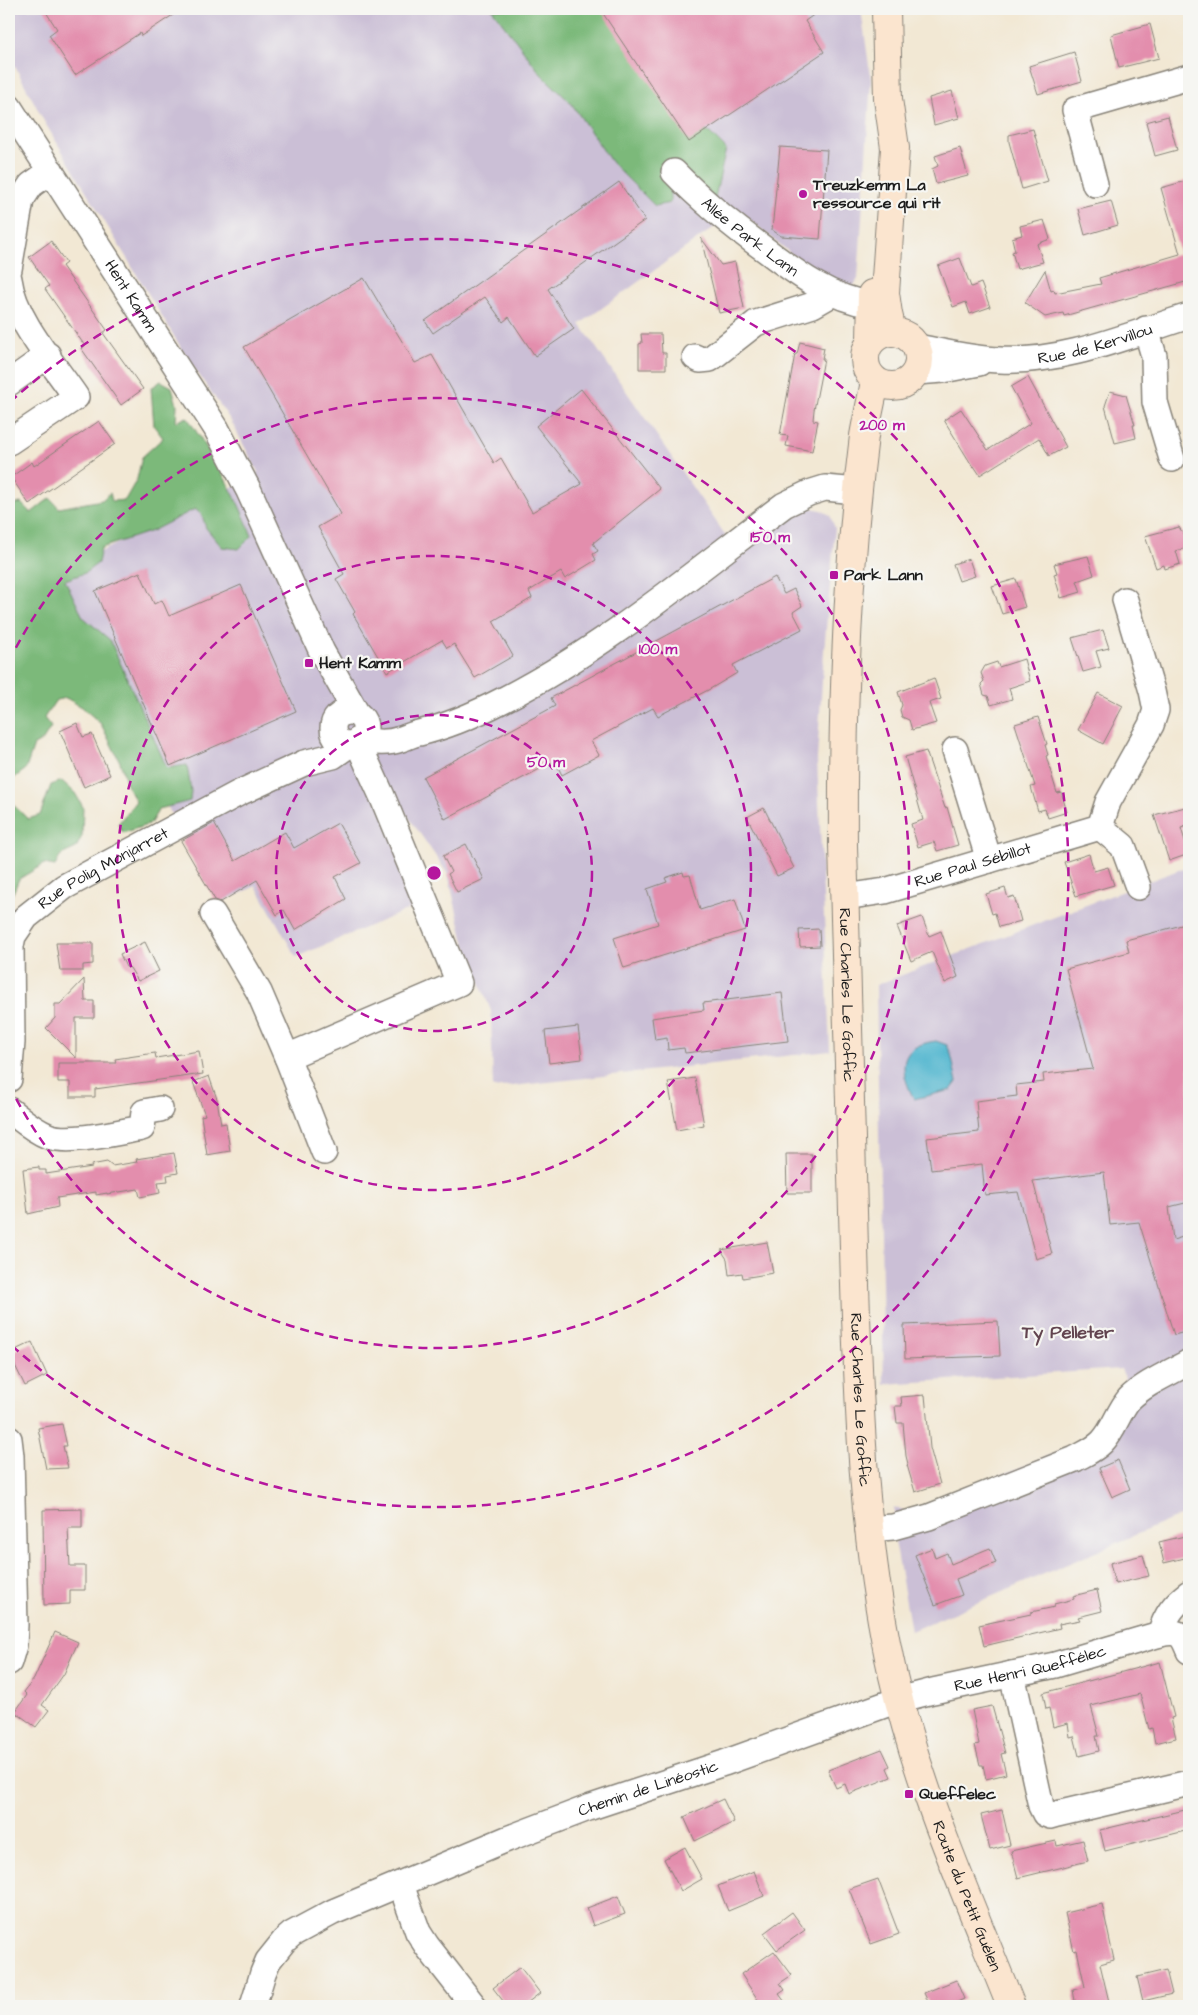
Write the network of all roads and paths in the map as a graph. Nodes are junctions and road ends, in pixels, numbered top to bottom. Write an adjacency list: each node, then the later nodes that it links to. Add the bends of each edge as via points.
1 (886, 9): 3 (street)
2 (1189, 77): 7 (street, via 1075,110)
3 (888, 99): 11 (street, via 881,134); 14 (street, via 895,148 885,294 888,314)
4 (9, 107): 5 (street, Hent Kamm)
5 (51, 171): 8 (street, via 32,185 21,200); 23 (street, Hent Kamm, via 216,428 249,491 322,652)
6 (674, 172): 10 (street, Allée Park Lann, via 732,226 812,284)
7 (1095, 184)
8 (9, 269)
9 (9, 279): 15 (street, via 14,302)
10 (832, 294): 11 (street, Allée Park Lann); 16 (street, via 813,305 756,323 710,359)
11 (872, 305): 14 (street)
12 (1189, 316): 13 (street, Rue de Kervillou)
13 (1146, 329): 17 (street, Rue de Kervillou, via 1045,358 999,360 943,370); 20 (street, via 1154,356 1155,402)
14 (882, 336): 17 (street, via 906,335); 17 (street, via 866,350 867,370)
15 (48, 355): 18 (street); 19 (street, via 76,397)
16 (695, 357)
17 (902, 371): 21 (street, Rue Charles Le Goffic, via 890,409 862,462)
18 (9, 382)
19 (9, 442)
20 (1172, 459)
21 (858, 490): 23 (street, via 825,488 784,505 563,667 478,712 435,729 383,743); 28 (street, Rue Charles Le Goffic, via 850,563 843,724)
22 (1125, 600): 25 (street, via 1156,710 1108,802)
23 (351, 729): 30 (street, Hent Kamm, via 459,983); 31 (street, Rue Polig Monjarret, via 333,756 304,763 194,815 79,878 26,917 10,946 12,1042)
24 (955, 750): 26 (street)
25 (1100, 827): 26 (street, Rue Paul Sébillot); 27 (street, via 1122,846)
26 (989, 860): 28 (street, Rue Paul Sébillot, via 885,892)
27 (1138, 887)
28 (844, 897): 37 (street, Rue Charles Le Goffic, via 858,1378)
29 (213, 914): 30 (street, via 258,992)
30 (286, 1057): 34 (street)
31 (9, 1079)
32 (160, 1109): 33 (street, via 144,1112 142,1128 66,1138 50,1137)
33 (9, 1110)
34 (324, 1152)
35 (1189, 1362): 37 (street, via 1138,1392 1129,1400 1102,1442 1075,1459 929,1517)
36 (9, 1440): 41 (street, via 15,1625)
37 (868, 1530): 43 (street, Rue Charles Le Goffic)
38 (1189, 1594): 39 (street, via 1170,1609)
39 (1160, 1634): 40 (street, Rue Henri Queffélec, via 1177,1633); 42 (street, Rue Henri Queffélec)
40 (1189, 1651)
41 (9, 1662)
42 (1012, 1674): 43 (street, Rue Henri Queffélec); 44 (street, via 1045,1814 1057,1814)
43 (898, 1700): 45 (street, Chemin de Linéostic, via 591,1807); 48 (street, Route du Petit Guélen, via 929,1796)
44 (1189, 1783)
45 (401, 1885): 46 (street, Chemin de Linéostic, via 333,1912 292,1934 268,1961); 47 (street, via 418,1932)
46 (253, 2006)
47 (474, 2006)
48 (1011, 2006)

